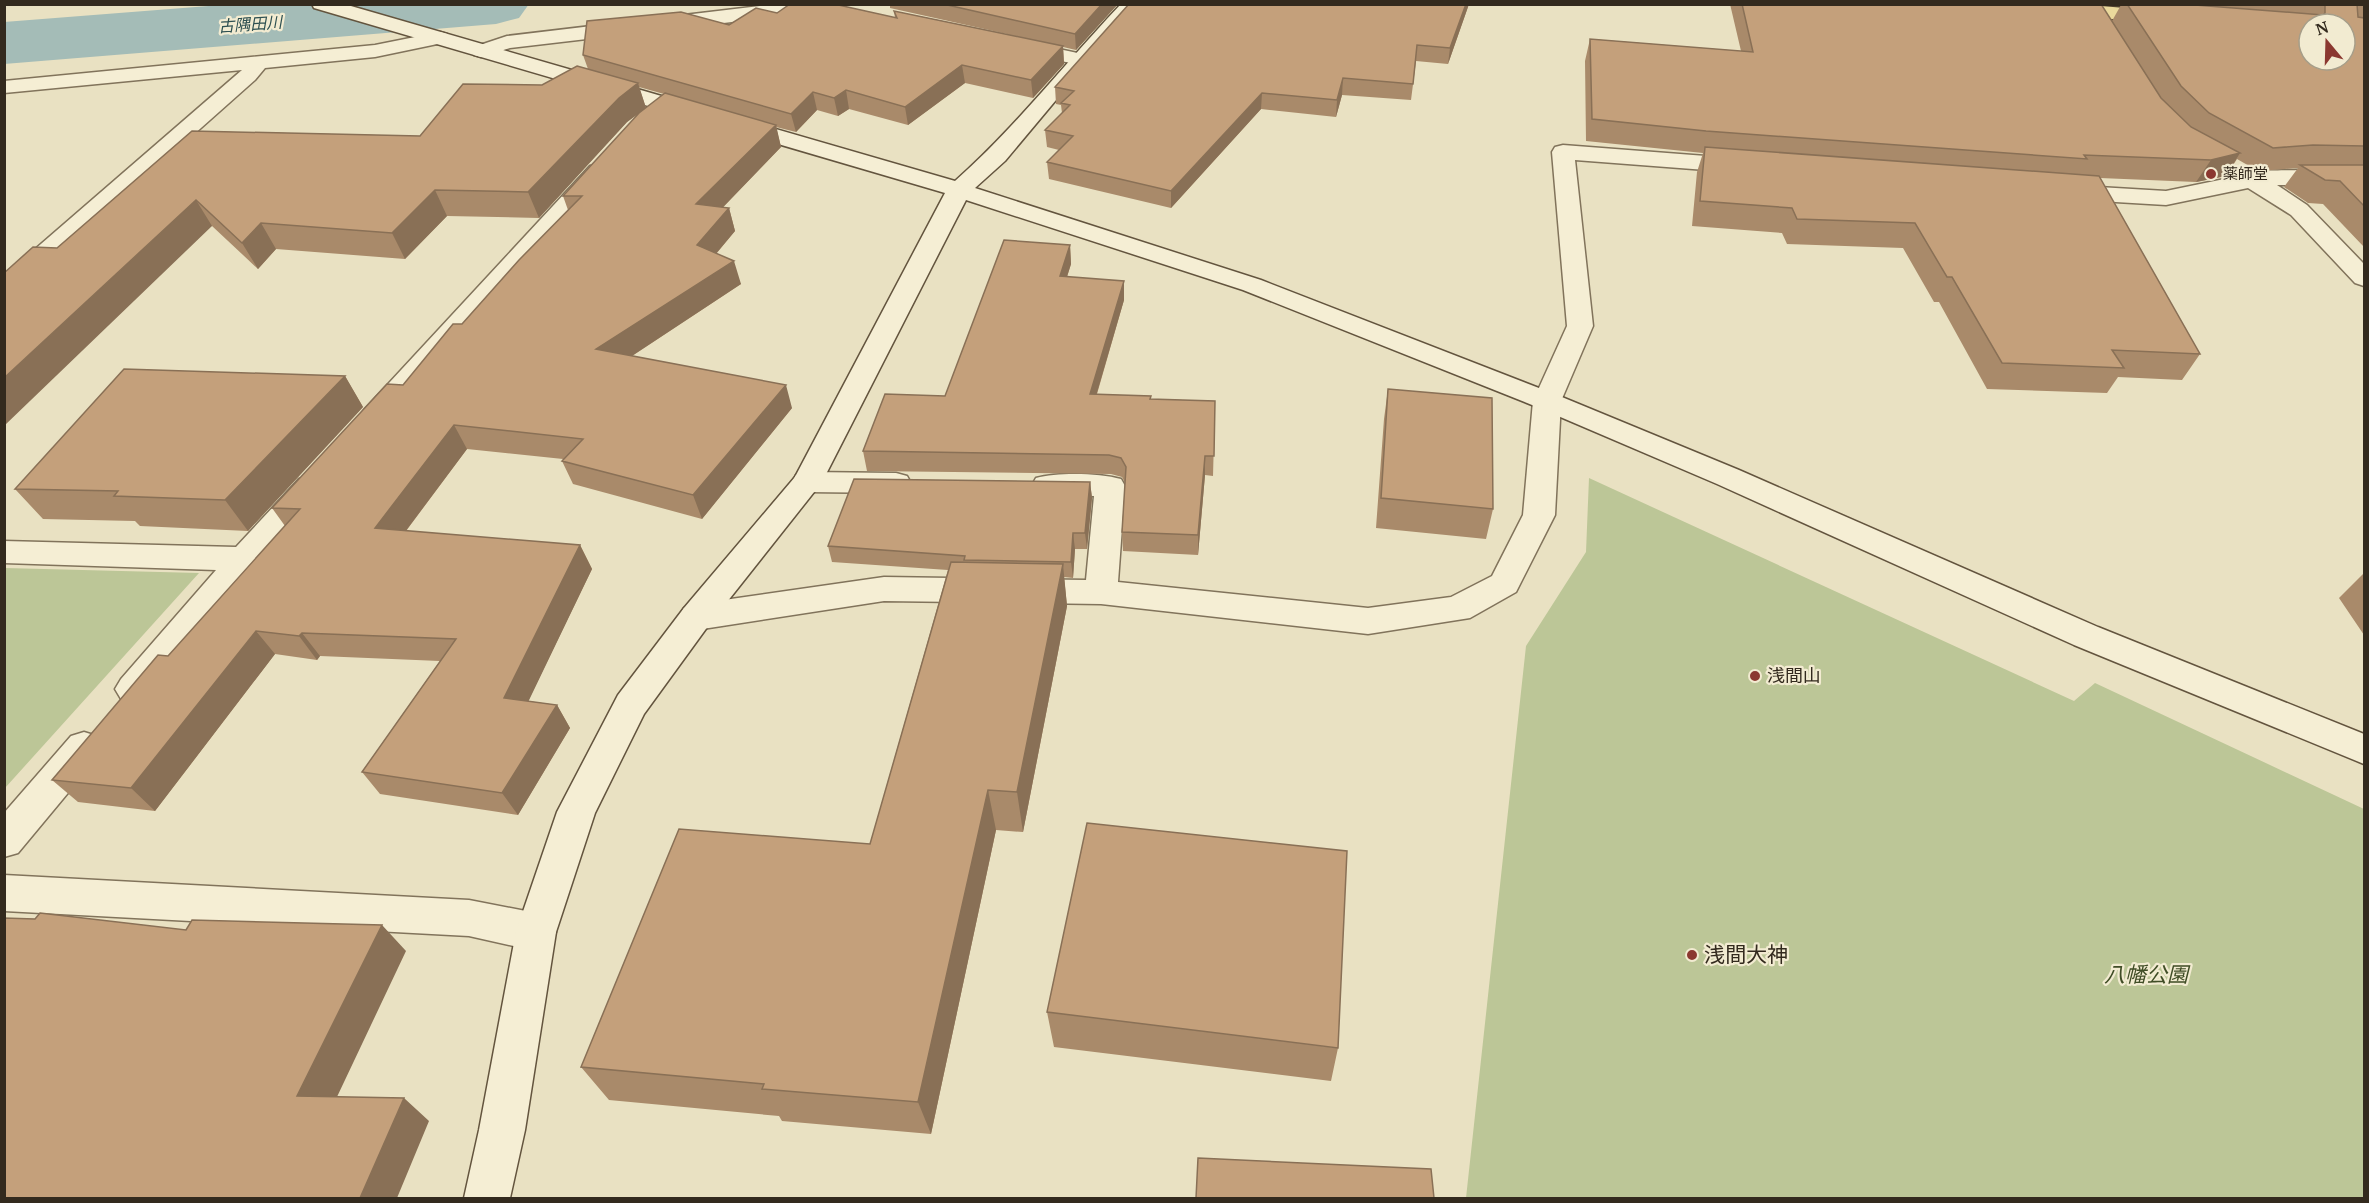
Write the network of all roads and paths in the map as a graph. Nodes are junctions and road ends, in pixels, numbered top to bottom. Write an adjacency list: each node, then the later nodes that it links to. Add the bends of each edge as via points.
1 (321, 4): 8 (street)
2 (1132, 4): 11 (street)
3 (1998, 4): 5 (main road)
4 (838, 7): 10 (street, via 578,32 507,42)
5 (2093, 8): 6 (main road); 7 (street)
6 (2178, 18)
7 (2107, 32)
8 (431, 36): 10 (street); 12 (street, via 375,51)
9 (1000, 42): 11 (street)
10 (482, 51): 14 (street)
11 (1080, 59): 21 (street, via 996,156)
12 (258, 63): 13 (street); 24 (street, via 248,76)
13 (4, 87)
14 (668, 104): 15 (street); 21 (street)
15 (637, 129)
16 (613, 155): 26 (street)
17 (2224, 164): 20 (street)
18 (1765, 168): 25 (street, via 1563,152 1580,326)
19 (2364, 178): 20 (street)
20 (2253, 180): 22 (street, via 2166,198); 23 (street, via 2299,210)
21 (959, 190): 25 (street, via 1252,285); 28 (street)
22 (2038, 190)
23 (2364, 278)
24 (4, 290)
25 (1547, 401): 33 (street, via 1539,515 1504,584 1458,609 1368,621); 35 (street, via 2086,636)
26 (356, 436)
27 (332, 462): 32 (street)
28 (807, 482): 29 (street); 34 (street)
29 (924, 484)
30 (1017, 485): 33 (street, via 1110,486)
31 (4, 552): 32 (street)
32 (244, 559): 36 (street)
33 (1101, 592): 34 (street, via 884,589)
34 (696, 617): 38 (street, via 632,705 576,812)
35 (2364, 749)
36 (4, 841)
37 (4, 893): 38 (street, via 469,918)
38 (537, 932): 39 (street)
39 (487, 1198)

